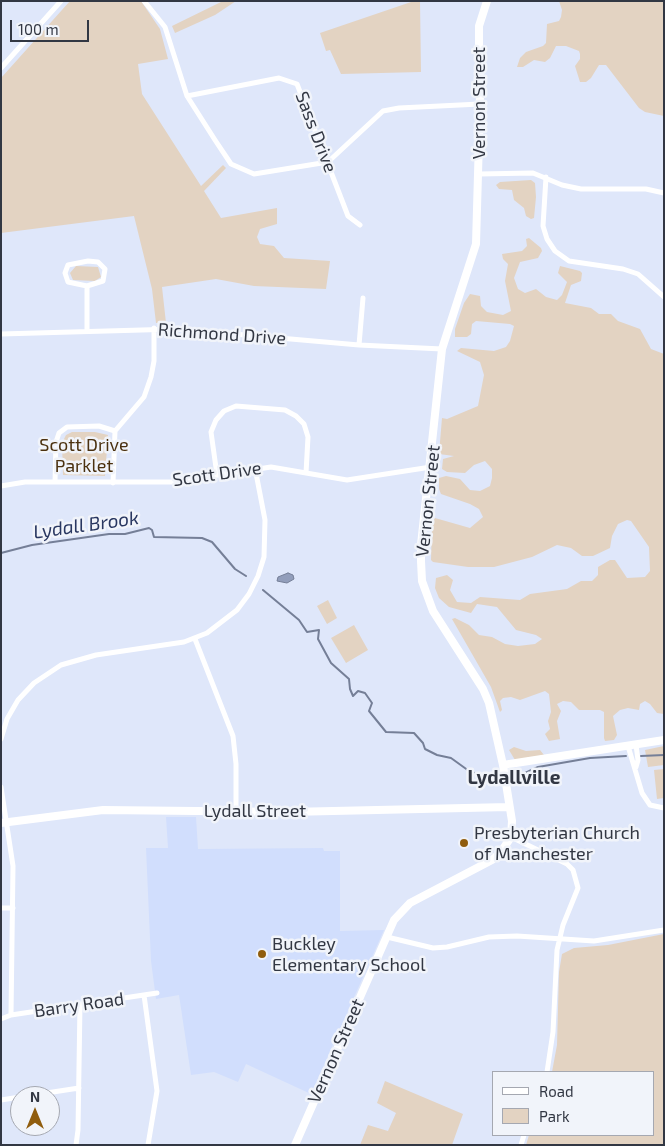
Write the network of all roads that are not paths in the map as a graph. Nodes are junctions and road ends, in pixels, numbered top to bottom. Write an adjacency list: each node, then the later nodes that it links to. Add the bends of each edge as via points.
1 (61, 1): 4 (street)
2 (144, 1): 5 (street, via 165,27)
3 (487, 1): 6 (street, Vernon Street, via 480,26)
4 (1, 68)
5 (187, 96): 7 (street, via 231,164 254,174); 7 (street, Sass Drive, via 279,78 297,84)
6 (480, 104): 7 (street, via 383,111); 8 (street, Vernon Street)
7 (328, 162): 11 (street, Sass Drive, via 348,216)
8 (479, 174): 9 (street, via 533,173); 19 (street, Vernon Street, via 476,244)
9 (546, 177): 10 (street, via 581,189 646,189); 13 (street, via 543,226 554,251 569,260 623,268 638,274)
10 (664, 193)
11 (360, 225)
12 (87, 286): 12 (street, via 103,281 103,265 88,261 68,265 65,273 68,282); 16 (street)
13 (664, 297)
14 (363, 298): 18 (street)
15 (154, 328): 16 (street, Richmond Drive); 18 (street, Richmond Drive); 20 (street, via 152,377 144,397)
16 (87, 331): 17 (street, Richmond Drive)
17 (1, 334)
18 (359, 345): 19 (street, Richmond Drive)
19 (442, 350): 22 (street, Vernon Street)
20 (115, 431): 25 (street, via 99,426 67,427 59,432); 26 (street)
21 (256, 468): 23 (street, Scott Drive); 24 (street, Scott Drive); 28 (street, via 266,541 258,576 237,610)
22 (431, 468): 23 (street, Scott Drive, via 347,480); 33 (street, Vernon Street, via 421,546 422,581 433,611 489,703)
23 (306, 473): 24 (street, via 308,437 304,424 296,416 285,410 236,406 224,411 211,432)
24 (217, 474): 26 (street, Scott Drive, via 172,482)
25 (55, 482): 26 (street, Scott Drive); 27 (street, Scott Drive)
26 (113, 483)
27 (1, 486)
28 (195, 639): 29 (street, via 96,655 61,665 34,682 18,700); 37 (street, via 233,736)
29 (1, 739)
30 (664, 740): 31 (street)
31 (632, 746): 32 (street, via 637,754); 32 (street, via 630,757); 33 (street)
32 (636, 767): 36 (street, via 642,793 650,805)
33 (504, 773): 35 (street, Vernon Street)
34 (1, 787): 38 (street)
35 (509, 807): 37 (street, Lydall Street); 39 (street, Vernon Street, via 512,821)
36 (664, 808)
37 (236, 812): 38 (street, Lydall Street, via 103,810)
38 (4, 822): 41 (street, via 13,866)
39 (510, 837): 43 (street, Vernon Street, via 492,860 410,903 394,920); 44 (street, via 560,859 573,870 578,888)
40 (1, 908): 41 (street)
41 (13, 908): 48 (street)
42 (664, 930): 44 (street, via 594,941)
43 (387, 937): 44 (street, via 433,948 489,937); 55 (street, Vernon Street)
44 (559, 938): 50 (street, via 555,964 554,1032)
45 (156, 993): 46 (street, Barry Road)
46 (144, 995): 47 (street, Barry Road); 54 (street, via 157,1091)
47 (80, 1004): 48 (street, Barry Road); 51 (street)
48 (11, 1015): 49 (street, Barry Road)
49 (1, 1019)
50 (547, 1071)
51 (79, 1088): 52 (street); 53 (street)
52 (60, 1091)
53 (76, 1145)
54 (148, 1145)
55 (294, 1145)

